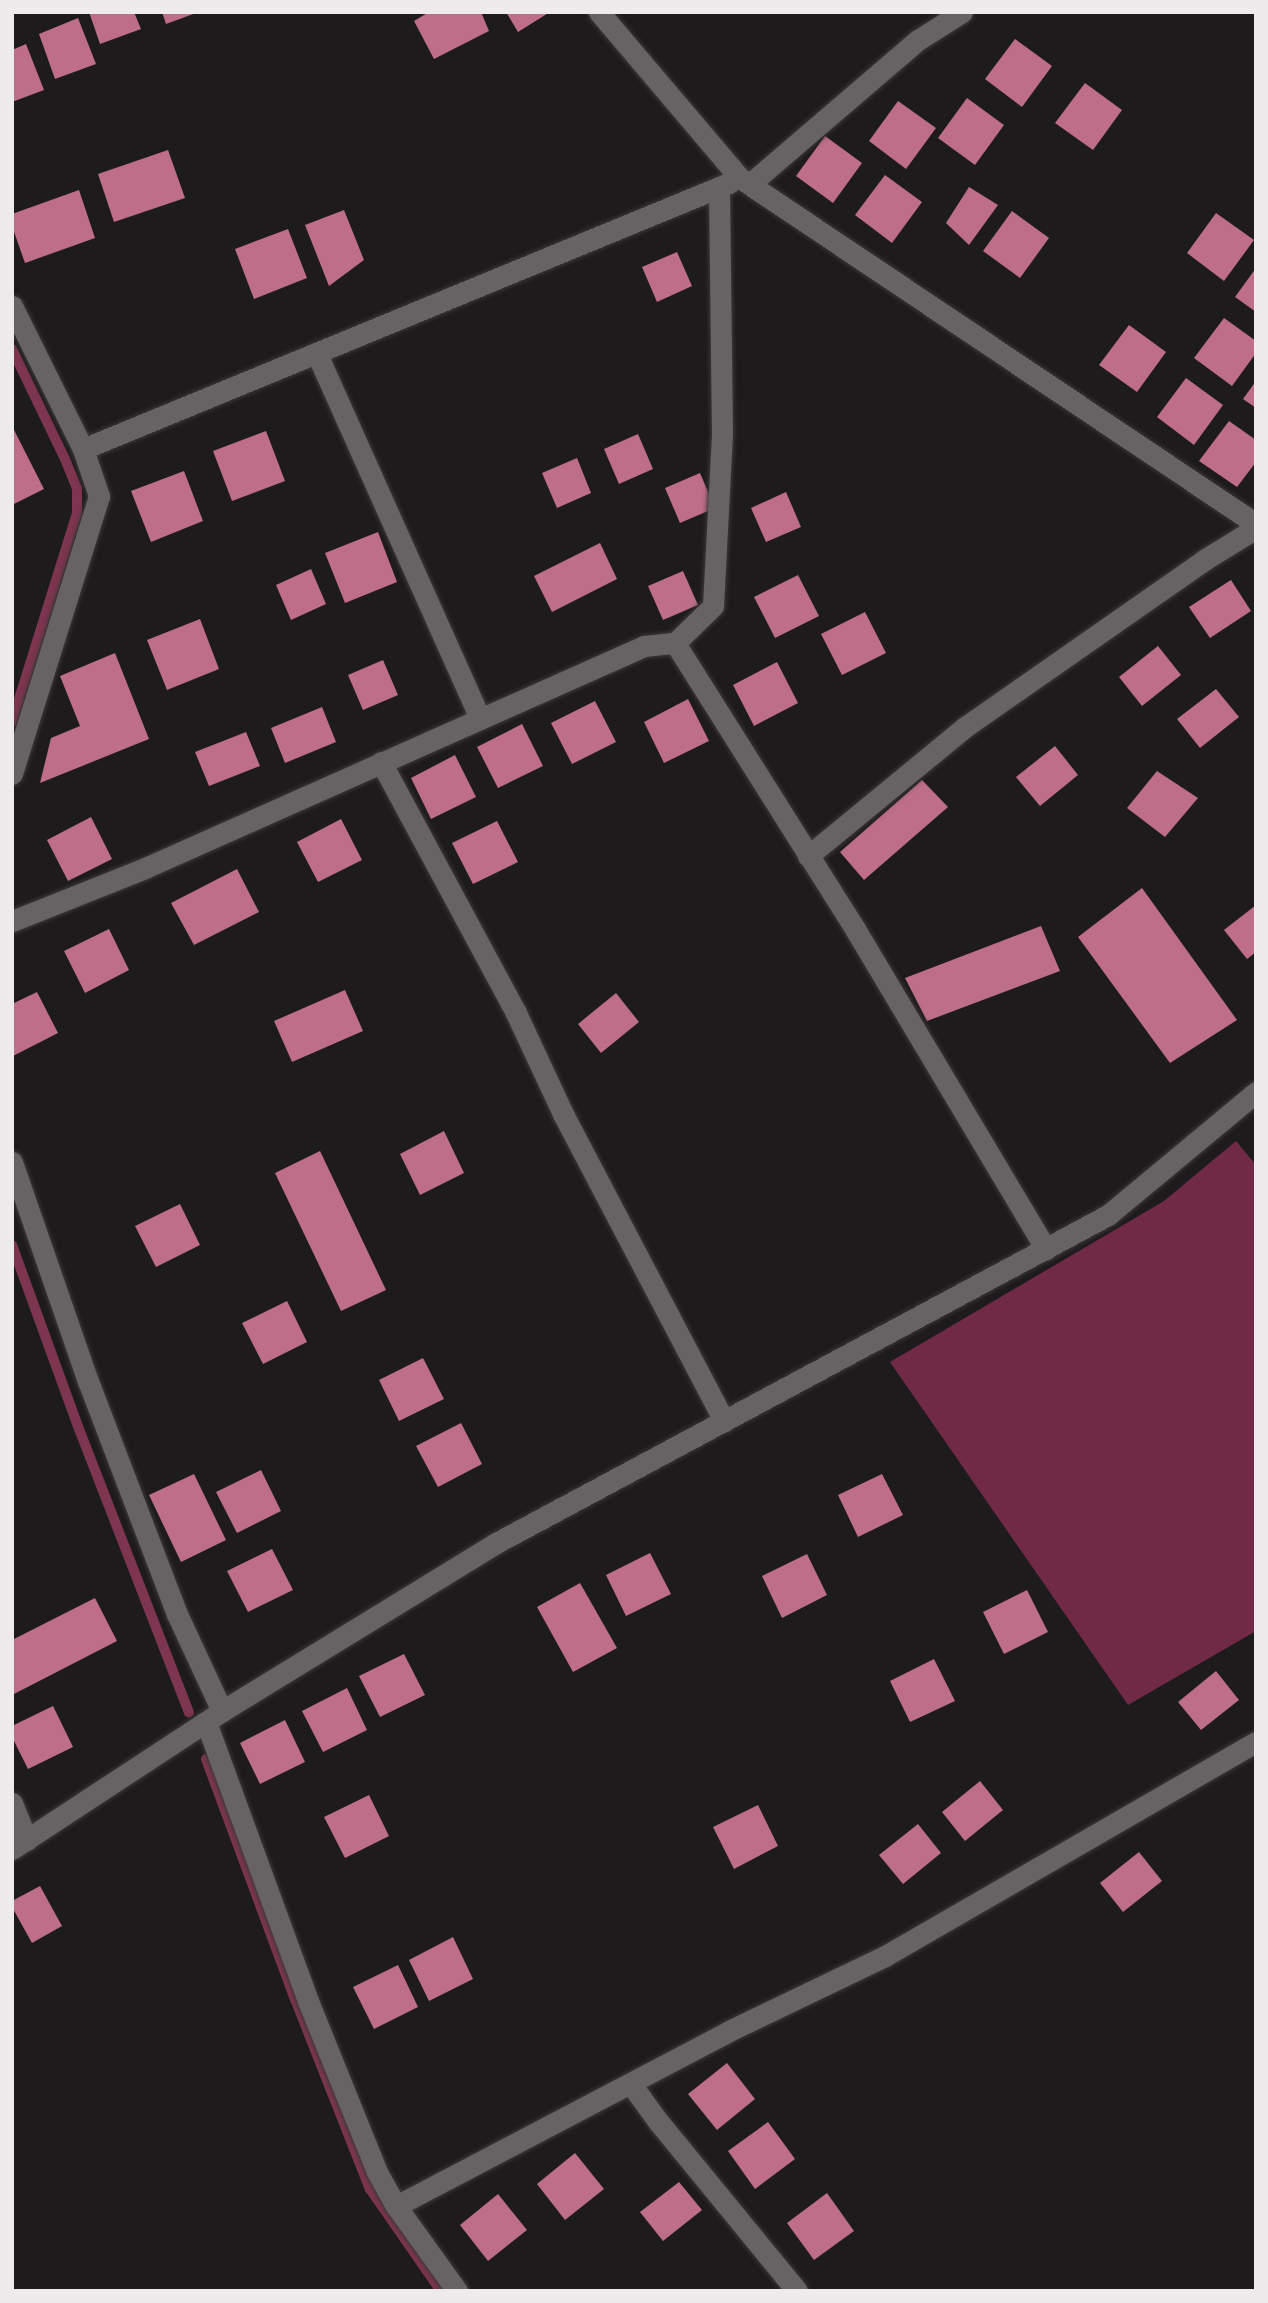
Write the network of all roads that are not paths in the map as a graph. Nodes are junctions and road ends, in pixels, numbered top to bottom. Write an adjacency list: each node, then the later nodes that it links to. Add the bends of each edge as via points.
1 (599, 12): 3 (street)
2 (962, 12): 3 (street, via 918,40)
3 (746, 181): 4 (street); 8 (street)
4 (719, 187): 6 (street); 9 (street, via 722,434 713,607)
5 (12, 306): 7 (street)
6 (317, 354): 7 (street); 10 (street)
7 (83, 449): 12 (street, via 99,496)
8 (1256, 526): 13 (street, via 965,727)
9 (675, 643): 10 (street, via 644,646); 13 (street)
10 (480, 718): 11 (street)
11 (381, 762): 14 (street, via 145,869); 18 (street, via 516,1013 563,1114)
12 (12, 774)
13 (808, 856): 17 (street)
14 (12, 921)
15 (1256, 1092): 17 (street, via 1108,1215)
16 (12, 1161): 19 (street)
17 (1046, 1249): 18 (street)
18 (724, 1421): 19 (street, via 496,1543)
19 (214, 1717): 22 (street); 24 (street, via 309,2001 377,2172)
20 (1256, 1742): 23 (street, via 885,1956)
21 (12, 1803): 22 (street)
22 (19, 1844)
23 (631, 2084): 24 (street); 26 (street)
24 (396, 2206): 25 (street)
25 (457, 2291)
26 (797, 2291)

